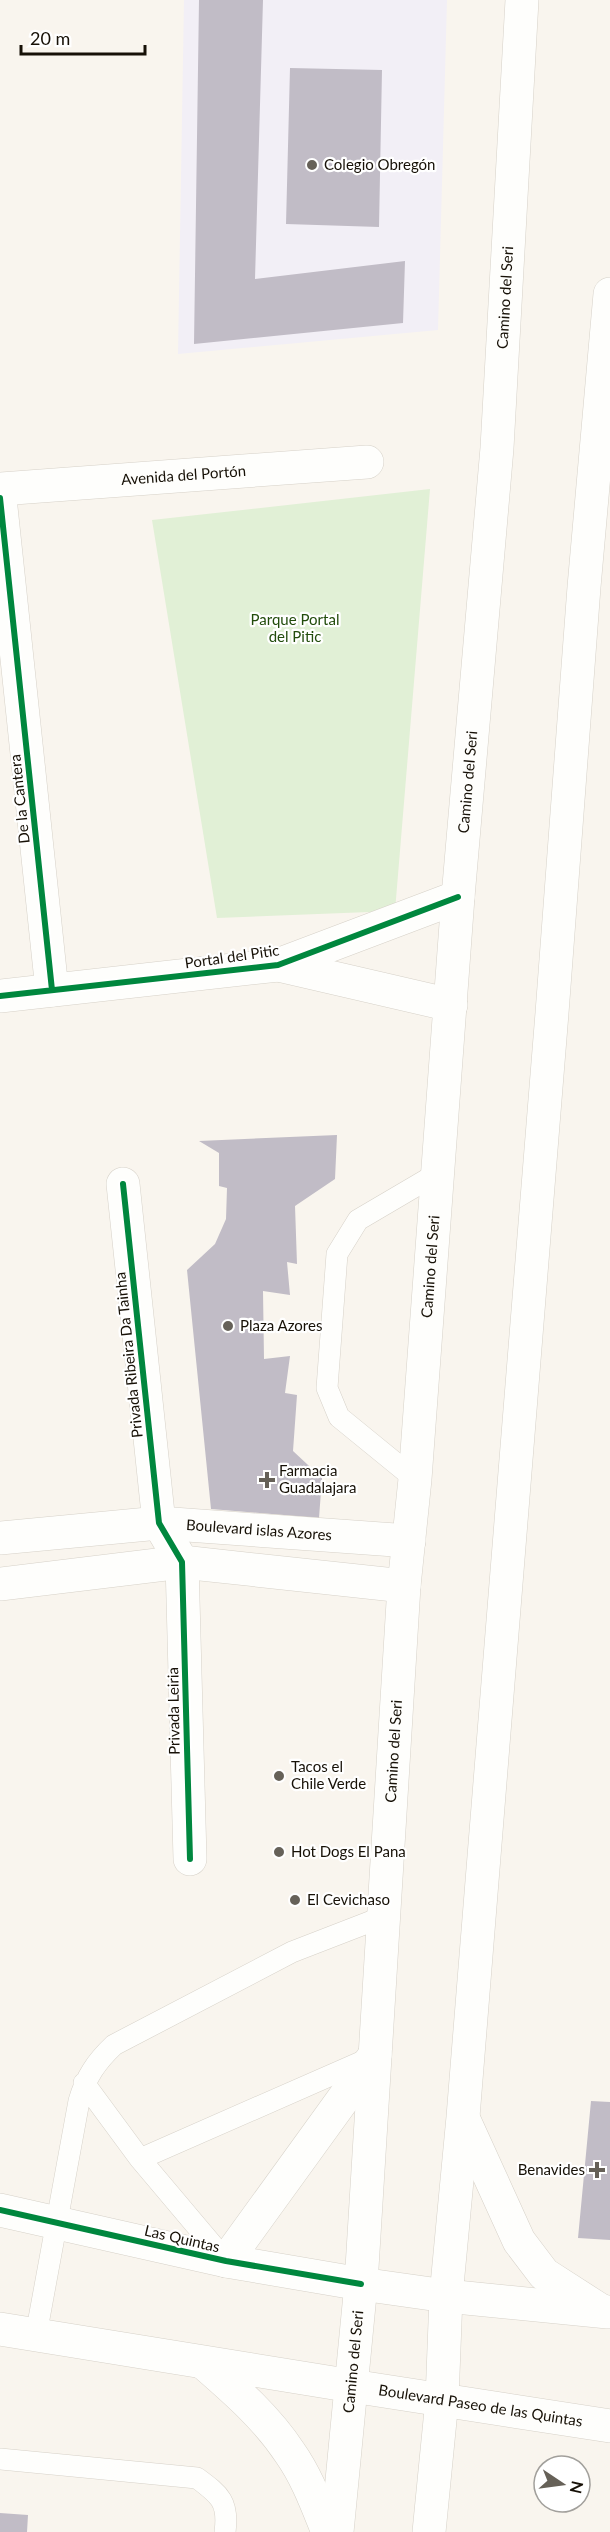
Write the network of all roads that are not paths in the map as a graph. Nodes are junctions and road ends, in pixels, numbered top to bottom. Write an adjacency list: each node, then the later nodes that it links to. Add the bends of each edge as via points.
1 (522, 0): 6 (main road, Camino del Seri, via 497,448)
2 (610, 294): 24 (main road)
3 (367, 462): 4 (main road, Avenida del Portón)
4 (0, 489)
5 (0, 498): 8 (main road, De la Cantera)
6 (458, 897): 7 (main road, Portal del Pitic); 10 (main road, Camino del Seri)
7 (278, 965): 8 (main road, Portal del Pitic); 10 (main road, Portal del Pitic)
8 (52, 990): 9 (main road, Portal del Pitic)
9 (0, 996)
10 (450, 1005): 11 (main road, Camino del Seri)
11 (438, 1173): 13 (main road, Camino del Seri); 13 (lane, via 358,1220 337,1254 327,1388 339,1417)
12 (123, 1184): 14 (main road, Privada Ribeira Da Tainha)
13 (415, 1479): 16 (main road, Camino del Seri)
14 (159, 1523): 15 (main road, Boulevard islas Azores); 16 (main road, Boulevard islas Azores); 17 (main road)
15 (0, 1538)
16 (409, 1541): 19 (main road, Camino del Seri)
17 (182, 1562): 18 (main road); 19 (main road); 20 (main road, Privada Leiria)
18 (0, 1584)
19 (404, 1586): 21 (main road, Camino del Seri)
20 (190, 1859)
21 (385, 1916): 22 (main road, Camino del Seri); 23 (lane, via 292,1952 114,2045 99,2058)
22 (375, 2055): 25 (lane); 28 (main road); 29 (main road, Camino del Seri)
23 (84, 2083): 25 (lane); 27 (lane)
24 (463, 2117): 30 (main road); 31 (main road, via 519,2241 544,2274)
25 (140, 2159): 28 (lane)
26 (0, 2210): 27 (main road, Las Quintas)
27 (57, 2221): 28 (main road, Las Quintas); 33 (lane)
28 (226, 2261): 29 (main road, Las Quintas)
29 (361, 2284): 30 (main road); 35 (main road, Camino del Seri)
30 (446, 2296): 31 (main road); 36 (main road)
31 (605, 2311)
32 (0, 2329): 33 (main road)
33 (36, 2335): 34 (main road)
34 (205, 2364): 35 (main road); 40 (main road, via 250,2403 291,2453)
35 (352, 2386): 36 (main road, Boulevard Paseo de las Quintas); 41 (main road, Camino del Seri)
36 (442, 2400): 37 (main road, Boulevard Paseo de las Quintas); 42 (main road)
37 (610, 2426)
38 (0, 2459): 39 (lane, via 197,2478 216,2492 227,2513)
39 (225, 2532)
40 (328, 2532)
41 (337, 2532)
42 (429, 2532)

